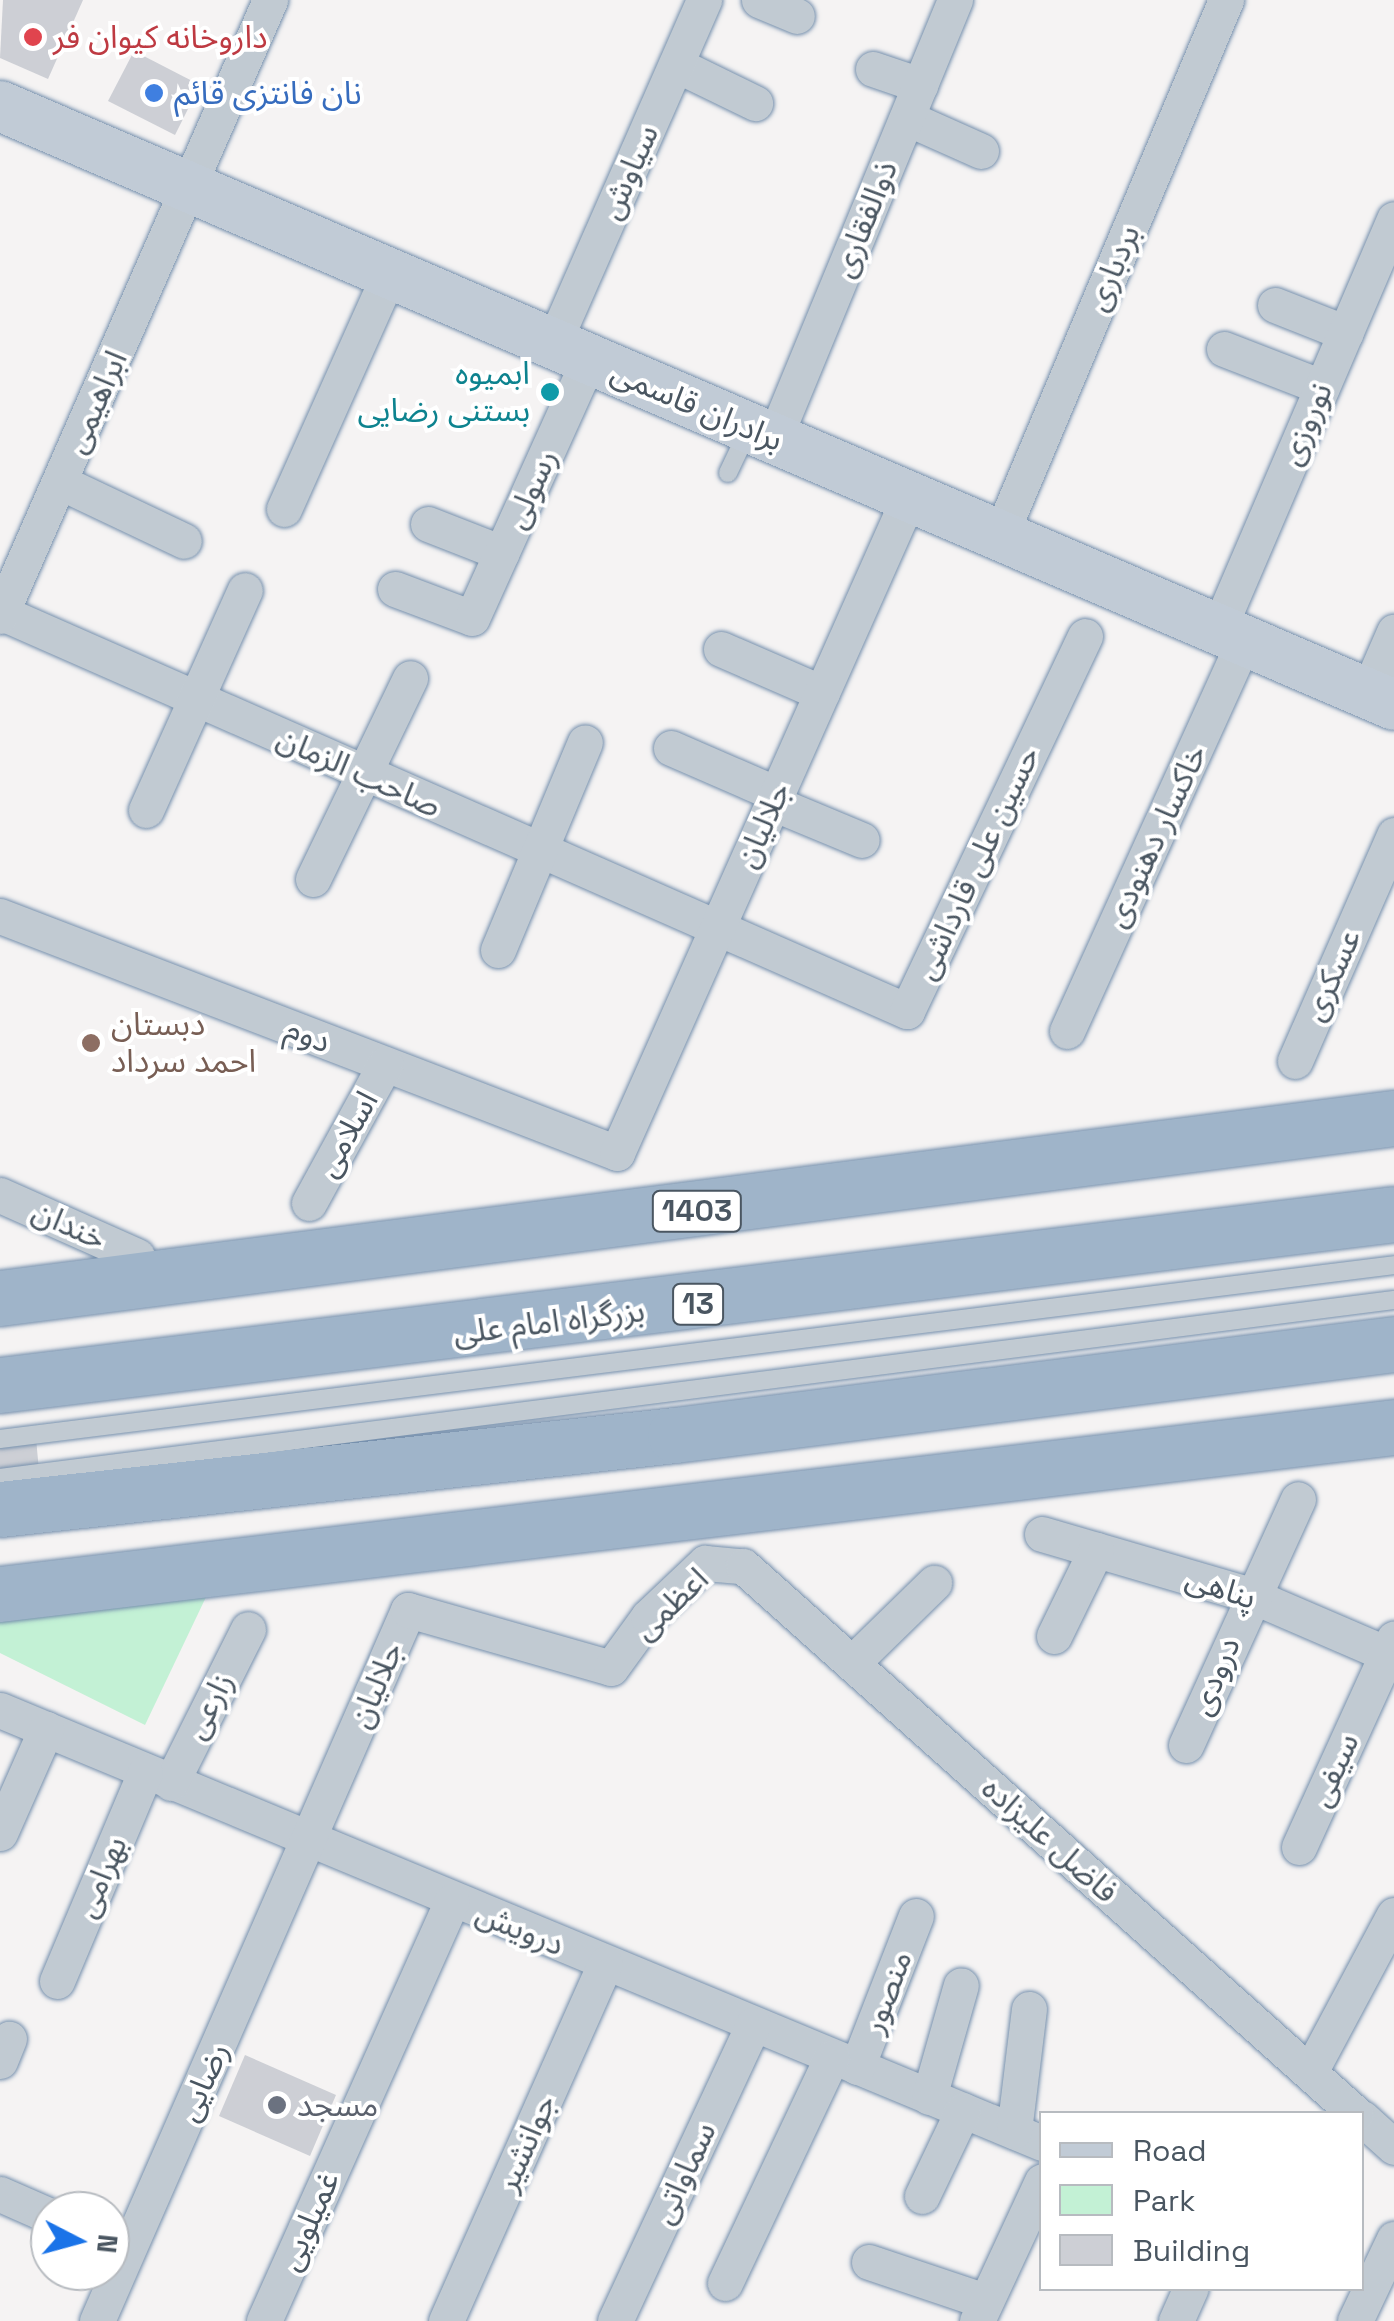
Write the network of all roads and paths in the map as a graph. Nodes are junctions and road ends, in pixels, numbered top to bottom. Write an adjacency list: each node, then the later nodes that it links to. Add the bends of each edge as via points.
1 (270, 0): 14 (street, ابراهیمی)
2 (704, 0): 7 (street, سیاوش)
3 (760, 0): 6 (street)
4 (955, 0): 9 (street, ذوالفقاری)
5 (1226, 0): 28 (street, بردباری)
6 (796, 16)
7 (677, 65): 10 (street); 20 (street, سیاوش)
8 (873, 69): 9 (street)
9 (920, 84): 12 (street, ذوالفقاری)
10 (755, 103)
11 (0, 106): 14 (main road, برادران قاسمی)
12 (906, 118): 13 (street); 22 (street, ذوالفقاری)
13 (981, 151)
14 (192, 188): 16 (main road, برادران قاسمی); 24 (street, ابراهیمی)
15 (1394, 219): 18 (street, نوروزی)
16 (389, 274): 20 (main road, برادران قاسمی); 26 (street)
17 (1275, 305): 18 (street)
18 (1346, 333): 21 (street, نوروزی)
19 (1224, 349): 21 (street)
20 (571, 352): 22 (main road, برادران قاسمی); 30 (street, رسولی)
21 (1322, 387): 35 (street, نوروزی)
22 (762, 434): 23 (lane); 25 (main road, برادران قاسمی)
23 (728, 473)
24 (60, 482): 29 (street); 33 (street, ابراهیمی)
25 (909, 497): 28 (main road, برادران قاسمی); 39 (street, جلالیان)
26 (284, 509)
27 (428, 524): 30 (street)
28 (1000, 536): 35 (main road, برادران قاسمی)
29 (184, 541)
30 (502, 553): 31 (street, رسولی, via 472,618)
31 (395, 589)
32 (245, 590): 40 (street)
33 (0, 614): 40 (street, صاحب الزمان)
34 (1394, 632): 41 (street)
35 (1232, 635): 41 (main road, برادران قاسمی); 54 (street, خاکسار دهنودی)
36 (1085, 636): 52 (street, حسین علی قارداشی, via 907,1011)
37 (721, 649): 39 (street)
38 (410, 678): 44 (street)
39 (822, 693): 45 (street, جلالیان)
40 (196, 699): 44 (street, صاحب الزمان); 46 (street)
41 (1381, 700)
42 (584, 742): 49 (street)
43 (671, 748): 45 (street)
44 (364, 774): 49 (street, صاحب الزمان); 50 (street)
45 (775, 798): 48 (street); 52 (street, جلالیان)
46 (146, 810)
47 (1394, 835): 55 (street, عسکری)
48 (862, 840)
49 (537, 851): 52 (street, صاحب الزمان); 53 (street)
50 (313, 880)
51 (0, 916): 56 (street, دوم)
52 (716, 930): 58 (street, جلالیان)
53 (498, 950)
54 (1066, 1030)
55 (1294, 1060)
56 (385, 1064): 58 (street, دوم); 60 (street, اسلامی)
57 (1394, 1118): 64 (highway, 1403)
58 (617, 1153)
59 (0, 1195): 62 (street, خندان)
60 (309, 1203)
61 (1394, 1214): 67 (highway, بزرگراه امام علی / 13)
62 (137, 1256)
63 (1394, 1264): 69 (lane)
64 (0, 1298)
65 (1394, 1300): 70 (lane)
66 (1394, 1344): 72 (highway, via 675,1435)
67 (0, 1385)
68 (1394, 1427): 77 (highway)
69 (0, 1439)
70 (0, 1478)
71 (1298, 1499): 78 (street, درودی)
72 (0, 1509)
73 (1042, 1534): 74 (street, پناهی)
74 (1096, 1550): 78 (street, پناهی); 80 (street)
75 (743, 1566): 82 (street, فاضل علیزاده); 83 (street, اعظمی, via 705,1564 648,1617)
76 (934, 1584): 82 (street)
77 (0, 1594)
78 (1250, 1595): 81 (street, پناهی); 86 (street, درودی)
79 (248, 1629): 87 (street, زارعی)
80 (1054, 1636)
81 (1392, 1650): 90 (street, سیفی)
82 (852, 1663): 100 (street, فاضل علیزاده)
83 (610, 1668): 89 (street, جلالیان, via 408,1610)
84 (0, 1710): 85 (street, درویش)
85 (46, 1730): 87 (street, درویش); 88 (street)
86 (1186, 1745)
87 (158, 1778): 89 (street, درویش); 95 (street, بهرامی)
88 (0, 1834)
89 (310, 1843): 91 (street, درویش); 111 (street, رضایی)
90 (1299, 1848)
91 (452, 1902): 94 (street, درویش); 120 (street, غمیلویی)
92 (1394, 1915): 100 (street)
93 (916, 1916): 99 (street, منصور)
94 (606, 1964): 98 (street, درویش); 121 (street, جوانشیر)
95 (57, 1981)
96 (961, 1985): 101 (street)
97 (1029, 2009): 105 (street)
98 (753, 2025): 99 (street, درویش); 122 (street, سماواتی)
99 (845, 2062): 101 (street, درویش); 115 (street, منصور)
100 (1310, 2072): 103 (street, فاضل علیزاده)
101 (929, 2097): 102 (street, درویش)
102 (963, 2110): 105 (street, درویش); 109 (street)
103 (1353, 2111)
104 (1364, 2121): 106 (street, فاضل علیزاده)
105 (1028, 2137)
106 (1394, 2148)
107 (1039, 2186): 118 (street)
108 (0, 2194): 110 (street)
109 (922, 2196)
110 (30, 2207)
111 (130, 2223)
112 (1394, 2239): 114 (street)
113 (869, 2262): 118 (street)
114 (1368, 2276): 124 (street)
115 (725, 2283)
116 (106, 2291): 119 (street, رضایی)
117 (1190, 2291): 123 (street)
118 (981, 2311)
119 (97, 2321)
120 (264, 2321)
121 (446, 2321)
122 (616, 2321)
123 (1176, 2321)
124 (1356, 2321)

